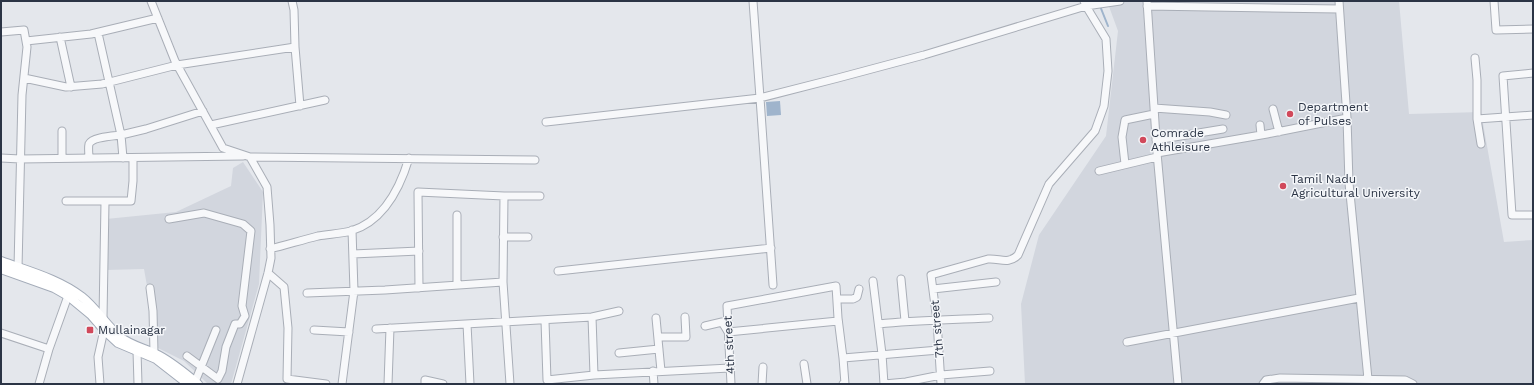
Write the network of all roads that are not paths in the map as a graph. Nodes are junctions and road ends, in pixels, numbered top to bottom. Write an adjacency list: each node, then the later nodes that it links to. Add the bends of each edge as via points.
1 (151, 1): 10 (street)
2 (292, 1): 16 (street)
3 (753, 1): 23 (street)
4 (1120, 1): 7 (street)
5 (1339, 1): 9 (street)
6 (1494, 1): 11 (street, via 1496,30)
7 (1085, 4): 23 (street, via 924,54); 84 (street, 7th street, via 1106,39 1108,71 1104,106 1095,131 1049,184 1014,259 1008,262 995,258 931,275)
8 (1147, 4): 9 (street); 28 (street)
9 (1339, 9): 32 (street)
10 (158, 18): 13 (street); 18 (street)
11 (1533, 29)
12 (1, 32): 15 (street, via 24,30)
13 (98, 33): 14 (street); 21 (street)
14 (60, 37): 15 (street); 22 (street)
15 (26, 41): 20 (street)
16 (295, 47): 18 (street); 25 (street)
17 (1475, 58): 33 (street)
18 (177, 65): 21 (street); 27 (street)
19 (1533, 73): 31 (street, via 1504,76)
20 (24, 78): 22 (street); 52 (street)
21 (110, 82): 22 (street); 40 (street)
22 (71, 87)
23 (760, 98): 34 (street); 66 (street)
24 (325, 100): 25 (street)
25 (300, 106): 36 (street)
26 (1273, 109): 39 (street)
27 (202, 110): 36 (street); 40 (street)
28 (1154, 111): 29 (street, via 1210,112); 42 (street); 54 (street, via 1125,120 1122,137)
29 (1226, 115)
30 (1533, 115): 31 (street)
31 (1506, 117): 33 (street); 60 (street, via 1512,215)
32 (1347, 118): 39 (street); 88 (street, via 1349,183)
33 (1477, 119): 43 (street)
34 (546, 122)
35 (1260, 124): 41 (street)
36 (211, 125): 45 (street, via 223,148)
37 (1223, 128): 42 (street)
38 (62, 131): 47 (street)
39 (1279, 132): 41 (street)
40 (121, 135): 48 (street, via 92,141); 49 (street)
41 (1261, 135): 44 (street)
42 (1156, 140): 44 (street)
43 (1481, 144)
44 (1157, 155): 54 (street); 112 (street)
45 (249, 156): 50 (street); 51 (street); 67 (street, via 267,187)
46 (1, 158): 52 (street)
47 (62, 158): 48 (street); 52 (street)
48 (89, 158): 49 (street)
49 (123, 158): 50 (street)
50 (133, 158): 59 (street, via 131,201)
51 (409, 158): 53 (street); 63 (street, via 395,193 384,210 367,224)
52 (20, 159): 71 (street)
53 (535, 160)
54 (1125, 164): 55 (street)
55 (1099, 171)
56 (504, 196): 57 (street); 64 (street); 68 (street, via 418,192)
57 (540, 196)
58 (66, 201): 59 (street)
59 (104, 202): 93 (street)
60 (1533, 214)
61 (457, 215): 79 (street)
62 (169, 219): 125 (street, via 204,213 243,224 251,232 242,306 245,316 240,324 234,324 218,379)
63 (352, 230): 67 (street); 69 (street)
64 (503, 237): 65 (street); 77 (street)
65 (528, 237)
66 (771, 248): 73 (street); 80 (street)
67 (270, 249): 74 (street)
68 (419, 252): 69 (street); 82 (street)
69 (353, 254): 85 (street)
70 (1, 262): 71 (main road)
71 (18, 268): 86 (main road, via 58,282)
72 (1, 269): 86 (main road)
73 (558, 271)
74 (268, 273): 138 (street); 139 (street, via 284,287 288,328 288,379)
75 (901, 279): 97 (street)
76 (873, 281): 102 (street)
77 (503, 282): 79 (street); 99 (street)
78 (996, 282): 84 (street)
79 (457, 285): 82 (street)
80 (773, 285)
81 (150, 288): 119 (street)
82 (419, 288): 85 (street)
83 (859, 289): 89 (street, via 857,297 853,299)
84 (933, 289): 98 (street, 7th street)
85 (354, 292): 87 (street); 109 (street)
86 (70, 293): 93 (main road, via 83,297); 106 (main road); 115 (street)
87 (307, 293)
88 (1359, 298): 112 (street); 132 (street)
89 (837, 299): 100 (street); 110 (street, 4th street, via 836,286 727,306)
90 (619, 311): 91 (street)
91 (592, 317): 96 (street); 130 (street)
92 (685, 317): 113 (street, via 686,337)
93 (103, 318): 119 (main road, via 120,337)
94 (656, 318): 113 (street)
95 (989, 318): 98 (street)
96 (545, 321): 99 (street); 133 (street)
97 (905, 321): 98 (street); 102 (street)
98 (937, 321): 117 (street, 7th street)
99 (504, 322): 101 (street); 145 (street)
100 (838, 322): 110 (street); 123 (street)
101 (467, 324): 104 (street); 144 (street)
102 (879, 324): 121 (street)
103 (705, 326): 110 (street, via 722,322)
104 (390, 328): 105 (street); 141 (street)
105 (376, 329)
106 (104, 330): 118 (main road, via 118,343); 136 (street, via 98,357)
107 (216, 330): 125 (street)
108 (314, 330): 109 (street)
109 (349, 332): 140 (street)
110 (728, 332): 127 (street, 4th street)
111 (1, 333): 115 (street)
112 (1173, 333): 114 (street); 153 (street)
113 (658, 337): 116 (street)
114 (1126, 342)
115 (49, 349): 135 (street)
116 (659, 349): 120 (street); 128 (street)
117 (939, 350): 121 (street); 131 (street, 7th street)
118 (137, 352): 134 (main road, via 156,360); 137 (street)
119 (154, 353): 134 (main road, via 169,361)
120 (619, 353)
121 (882, 354): 123 (street); 151 (street)
122 (187, 356): 125 (street)
123 (843, 358): 150 (street)
124 (804, 364): 149 (street)
125 (201, 367): 134 (street)
126 (763, 367): 148 (street)
127 (730, 368): 128 (street); 147 (street, 4th street)
128 (657, 371): 130 (street); 146 (street)
129 (990, 371): 131 (street)
130 (594, 375): 133 (street)
131 (941, 376): 151 (street); 152 (street, 7th street)
132 (1368, 379): 154 (street, via 1271,378); 155 (street, via 1405,380)
133 (547, 382)
134 (194, 383)
135 (39, 384)
136 (100, 384)
137 (138, 384)
138 (237, 384)
139 (326, 384)
140 (342, 384)
141 (388, 384)
142 (425, 384): 143 (street, via 425,380)
143 (443, 384)
144 (470, 384)
145 (510, 384)
146 (654, 384)
147 (731, 384)
148 (762, 384)
149 (807, 384)
150 (843, 384)
151 (884, 384)
152 (941, 384)
153 (1178, 384)
154 (1263, 384)
155 (1413, 384)

